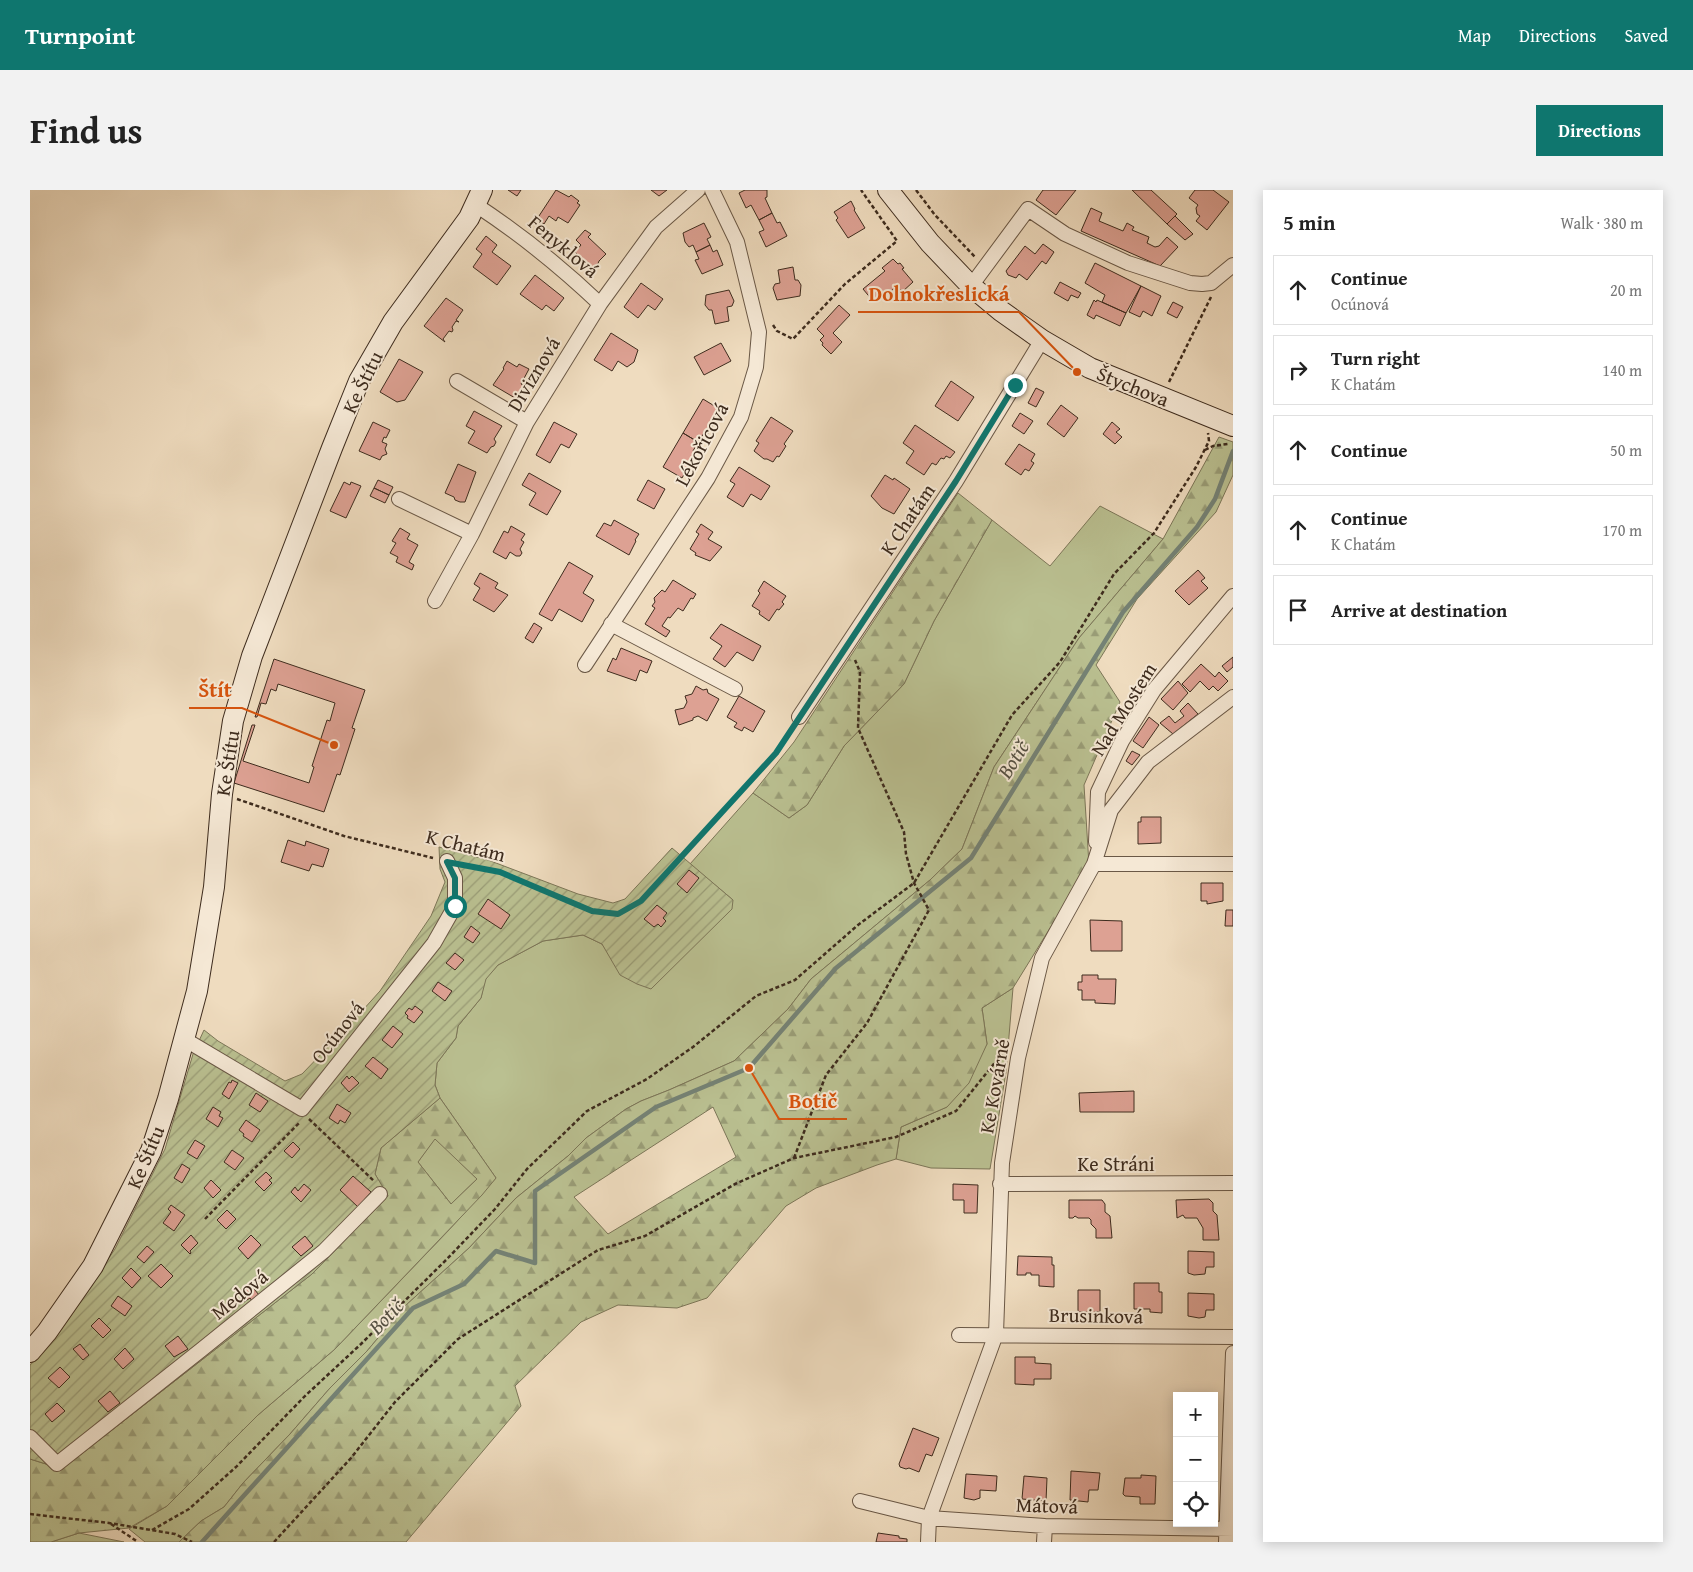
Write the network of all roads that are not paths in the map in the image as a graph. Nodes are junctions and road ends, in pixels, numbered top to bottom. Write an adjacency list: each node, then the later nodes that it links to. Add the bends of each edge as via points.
1 (698, 190): 7 (street, Diviznová, via 656,227)
2 (712, 190): 17 (street, Lékořicová, via 738,242 759,332 756,367 741,416 708,478)
3 (888, 190): 6 (street, Štychova, via 930,243)
4 (479, 197): 7 (street, Fenyklová); 26 (street, Ke Štítu, via 470,218 393,322 359,380 252,656 233,720 222,794 214,887 197,991)
5 (1228, 270): 6 (street, via 1211,283 1190,283 1128,263 1066,234 1028,209)
6 (971, 286): 8 (street, Štychova)
7 (600, 304): 10 (street, Diviznová)
8 (1042, 340): 11 (street, Štychova, via 1090,368); 22 (street, K Chatám, via 956,481)
9 (457, 381): 10 (street)
10 (527, 422): 13 (street, Diviznová)
11 (1232, 430)
12 (399, 499): 13 (street)
13 (472, 534): 15 (street, Diviznová)
14 (1233, 596): 18 (street, Nad Mostem)
15 (435, 602)
16 (1233, 612): 18 (street)
17 (611, 624): 19 (street, Lékořicová); 20 (street)
18 (1209, 624): 24 (street, Nad Mostem, via 1154,690 1122,741 1098,792)
19 (585, 665)
20 (735, 689)
21 (1233, 697): 24 (street, Ke Kovárně, via 1148,762 1111,810)
22 (800, 717)
23 (447, 862): 26 (street, Ocúnová, via 455,878 455,906 434,943 302,1111)
24 (1094, 864): 25 (street); 28 (street, Ke Kovárně, via 1042,958 1018,1058)
25 (1233, 864)
26 (184, 1039): 33 (street, Ke Štítu, via 147,1159 93,1266)
27 (1233, 1183): 28 (street, Ke Stráni)
28 (1000, 1184): 30 (street, Ke Kovárně)
29 (380, 1194): 35 (street, Medová, via 324,1250 57,1464)
30 (996, 1334): 31 (street, Brusinková); 32 (street, Brusinková); 37 (street, Ke Kovárně)
31 (960, 1335)
32 (1233, 1337)
33 (30, 1352)
34 (1233, 1352): 39 (street)
35 (30, 1437)
36 (860, 1501): 37 (street, Mátová)
37 (929, 1518): 38 (street, Mátová); 40 (street, Ke Kovárně)
38 (1045, 1526): 39 (street, Mátová); 41 (street)
39 (1229, 1533)
40 (928, 1542)
41 (1044, 1542)

